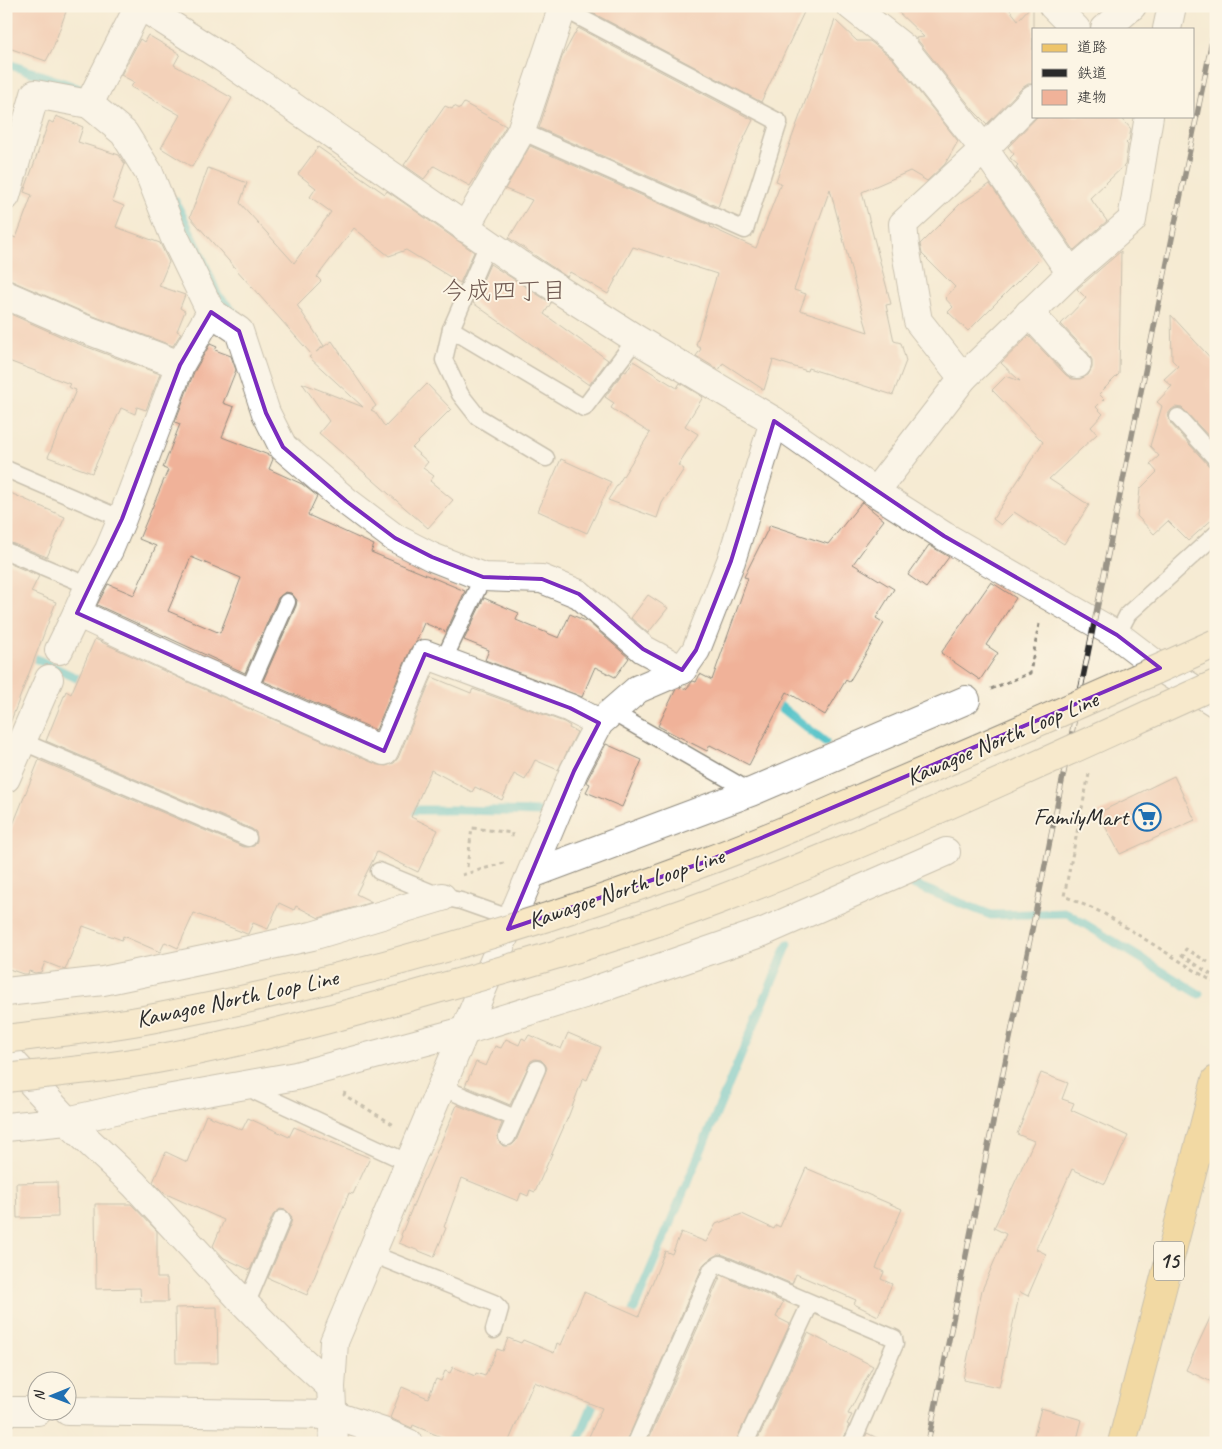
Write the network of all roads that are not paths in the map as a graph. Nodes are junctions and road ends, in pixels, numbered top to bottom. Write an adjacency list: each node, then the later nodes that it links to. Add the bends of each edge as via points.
1 (140, 6): 11 (street); 16 (street, via 263,85)
2 (851, 6): 14 (street, via 904,48)
3 (1053, 6): 7 (street)
4 (1132, 6): 8 (street)
5 (1172, 6): 9 (street)
6 (563, 7): 13 (street); 13 (lane, via 780,122 745,230)
7 (1075, 28)
8 (1106, 28)
9 (1167, 28)
10 (1032, 100): 14 (street)
11 (89, 104): 15 (street, via 34,94); 20 (street, via 124,133 149,173 174,236)
12 (1149, 118): 18 (street, via 1132,220)
13 (521, 131): 16 (street)
14 (984, 149): 18 (street); 26 (street, via 903,224 918,321)
15 (6, 196)
16 (465, 228): 17 (street)
17 (488, 244): 22 (lane); 23 (street)
18 (1071, 272): 21 (street)
19 (6, 295): 25 (street)
20 (211, 312): 25 (street); 36 (street, via 239,331 266,413 283,447 395,538)
21 (1029, 313): 24 (street); 26 (street)
22 (451, 329): 23 (lane, via 584,408); 29 (lane, via 444,360 460,394 478,417)
23 (636, 339): 28 (street)
24 (1078, 364)
25 (180, 365): 33 (street)
26 (962, 378): 32 (street)
27 (1178, 417): 30 (lane)
28 (774, 420): 32 (street); 44 (street, via 731,561 696,650)
29 (546, 458)
30 (1216, 459)
31 (6, 470): 33 (lane)
32 (876, 492): 40 (street, via 975,555)
33 (122, 519): 37 (street)
34 (1216, 534): 40 (lane, via 1128,614)
35 (6, 551): 37 (lane)
36 (483, 577): 43 (lane); 44 (street, via 542,579 579,594 643,649)
37 (89, 586): 39 (street)
38 (287, 602): 47 (lane)
39 (77, 613): 42 (street); 47 (street)
40 (1117, 636): 49 (street, via 1159,668)
41 (1216, 643): 61 (main road, Kawagoe North Loop Line, bridge, via 1034,725 794,826 613,896 499,932 315,982 163,1017)
42 (59, 650)
43 (443, 661): 47 (street, via 425,654 384,751); 50 (street, via 570,708)
44 (682, 670): 50 (street, via 638,689)
45 (49, 680): 51 (street)
46 (1216, 684): 64 (main road, Kawagoe North Loop Line, bridge, via 812,863 629,932 518,967 323,1021 170,1056)
47 (248, 691)
48 (966, 700): 52 (street)
49 (1216, 703)
50 (605, 717): 52 (lane); 55 (street)
51 (12, 758): 53 (lane)
52 (752, 792): 55 (street)
53 (248, 838)
54 (946, 852): 60 (street, via 763,932)
55 (520, 868): 58 (street)
56 (379, 871): 57 (lane)
57 (449, 887): 58 (lane, via 461,901); 59 (street, via 312,936 103,981)
58 (512, 918): 60 (street)
59 (6, 992)
60 (464, 1032): 66 (street); 69 (street, via 296,1076 150,1102)
61 (6, 1039)
62 (6, 1055): 69 (street)
63 (537, 1069): 68 (lane)
64 (6, 1078)
65 (1216, 1080): 88 (main road, 15)
66 (441, 1087): 68 (lane); 72 (street)
67 (256, 1092): 72 (lane)
68 (515, 1118): 71 (lane)
69 (67, 1121): 70 (street); 76 (street, via 134,1184)
70 (6, 1127)
71 (508, 1137)
72 (409, 1163): 74 (street)
73 (282, 1219): 76 (lane)
74 (372, 1254): 77 (lane, via 494,1303 500,1310); 78 (street, via 334,1342)
75 (810, 1304): 85 (lane, via 720,1264 712,1269); 86 (lane); 87 (lane, via 894,1338 895,1344)
76 (246, 1305): 78 (street)
77 (494, 1330)
78 (331, 1387): 82 (street)
79 (6, 1411): 80 (street)
80 (28, 1411)
81 (78, 1411): 82 (street)
82 (333, 1416): 83 (street); 84 (street)
83 (334, 1443)
84 (408, 1443)
85 (636, 1443)
86 (745, 1443)
87 (852, 1443)
88 (1122, 1443)

